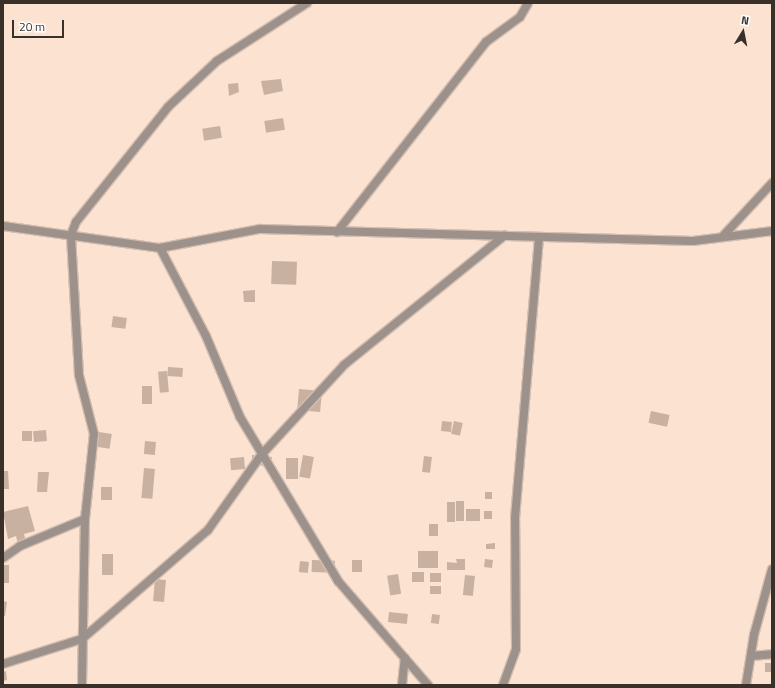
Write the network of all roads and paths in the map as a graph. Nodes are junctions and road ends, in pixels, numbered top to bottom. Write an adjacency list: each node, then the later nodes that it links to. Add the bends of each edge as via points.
1 (307, 3): 7 (street, via 218,61 168,107 76,222)
2 (528, 3): 6 (street, via 520,17 486,42)
3 (772, 183): 9 (street)
4 (3, 226): 7 (street)
5 (772, 231): 9 (street)
6 (337, 232): 8 (street); 11 (street, via 260,229)
7 (71, 235): 11 (street); 13 (street, via 79,375 94,434)
8 (504, 236): 10 (street); 12 (street, via 344,365)
9 (723, 236): 10 (street, via 693,241)
10 (539, 237): 24 (street, via 516,518 516,649)
11 (160, 248): 12 (street, via 206,336 240,417)
12 (262, 454): 16 (street, via 208,530); 19 (street, via 338,581)
13 (85, 519): 14 (street, via 20,546); 16 (street)
14 (3, 558)
15 (772, 569): 18 (street, via 754,635)
16 (82, 638): 20 (street); 21 (street)
17 (772, 654): 18 (street)
18 (751, 656): 25 (street)
19 (405, 658): 22 (street); 23 (street)
20 (3, 664)
21 (82, 685)
22 (402, 685)
23 (428, 685)
24 (503, 685)
25 (746, 685)

